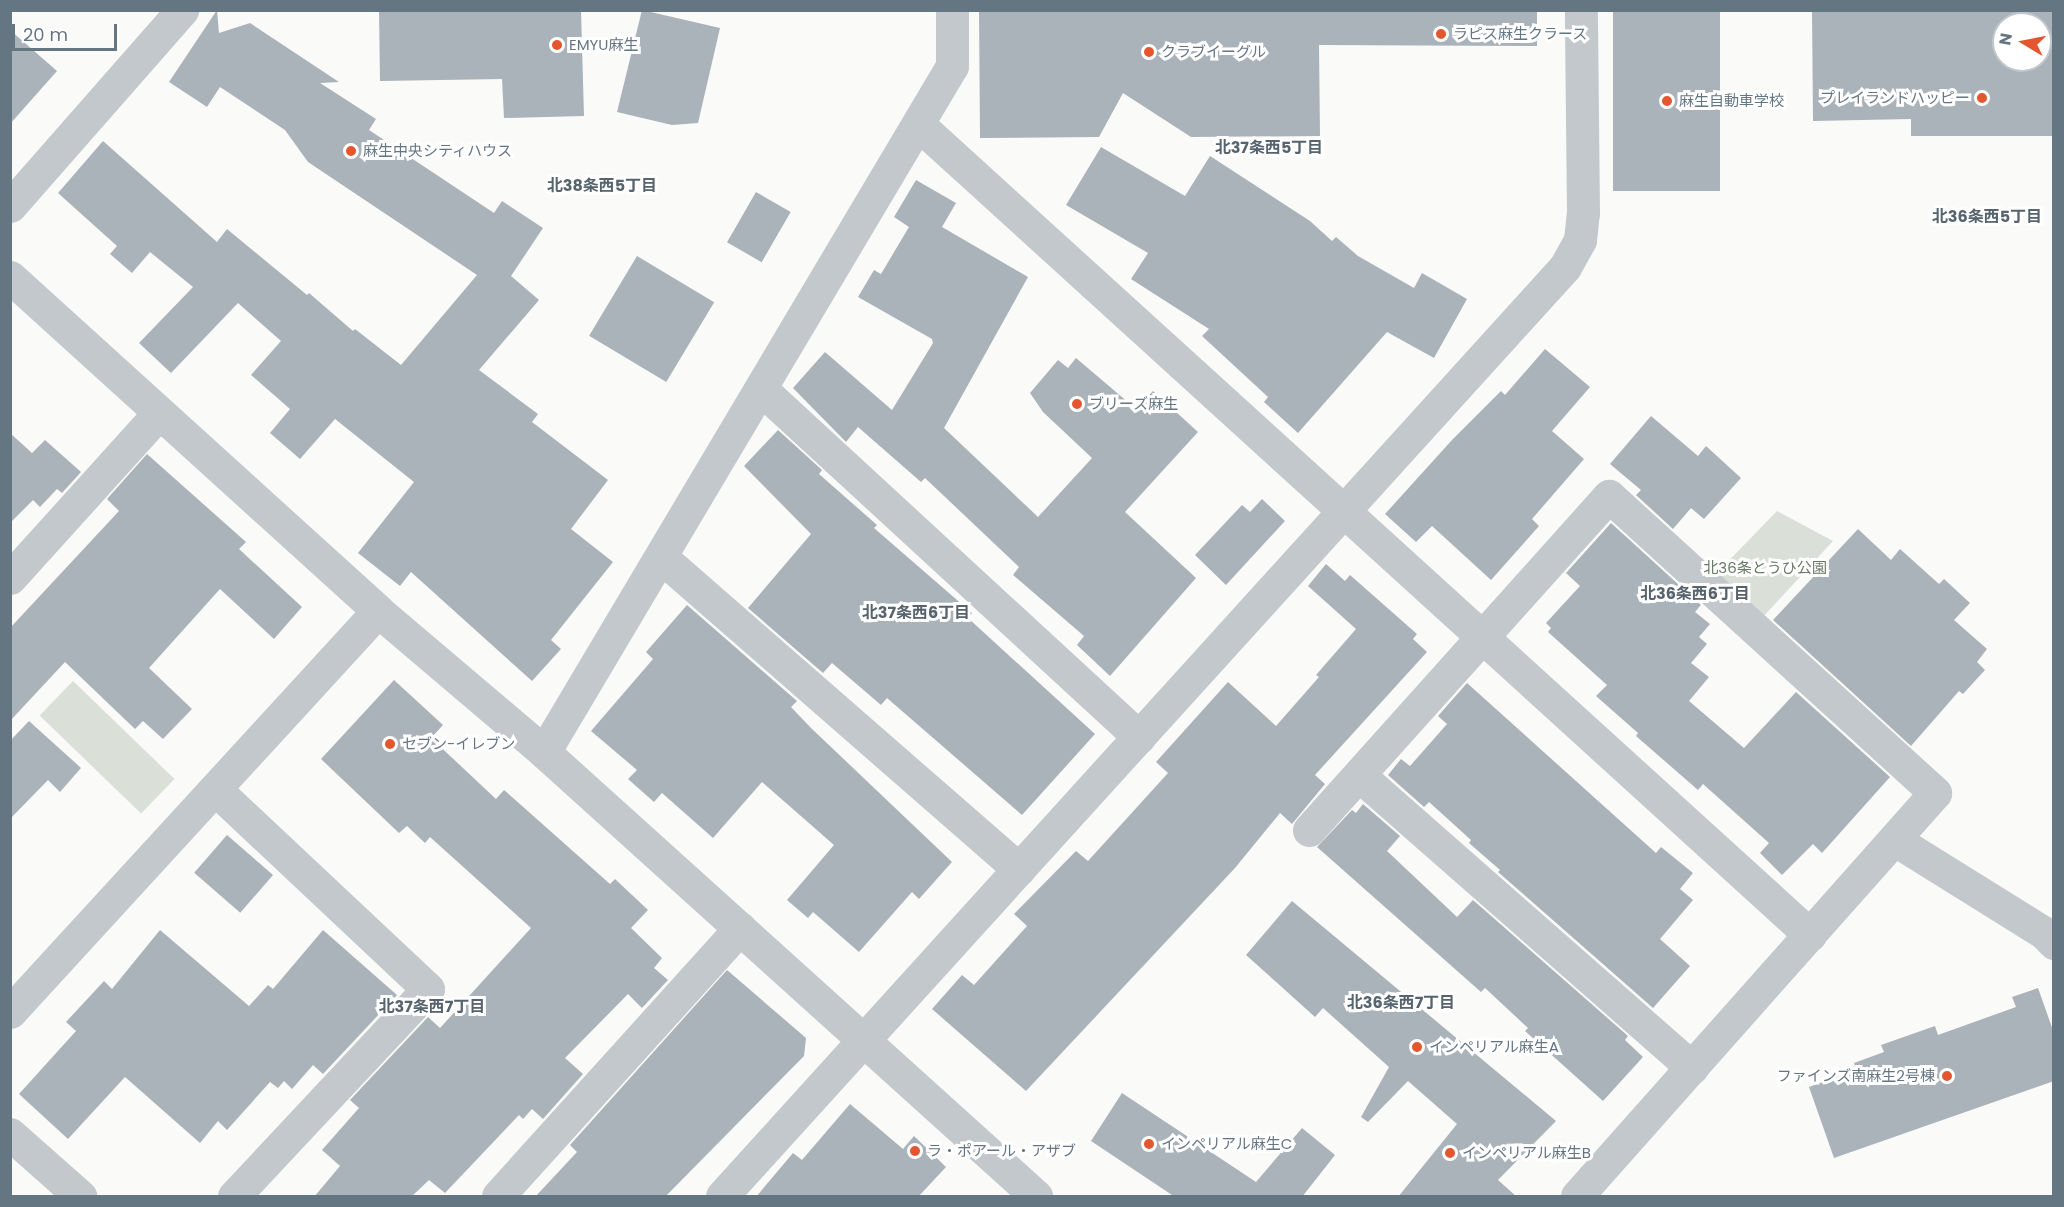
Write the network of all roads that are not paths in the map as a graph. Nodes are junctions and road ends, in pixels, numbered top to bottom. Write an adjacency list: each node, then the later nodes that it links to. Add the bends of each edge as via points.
1 (182, 10): 5 (street)
2 (952, 10): 4 (street, via 952,66)
3 (1581, 10): 9 (street, via 1580,240 1566,267)
4 (920, 125): 7 (street); 9 (street)
5 (10, 206)
6 (10, 277): 8 (street)
7 (761, 389): 10 (street); 14 (street)
8 (159, 413): 11 (street); 12 (street)
9 (1342, 512): 13 (street); 14 (street)
10 (661, 557): 15 (street); 20 (street)
11 (10, 578)
12 (378, 611): 15 (street); 17 (street)
13 (1480, 636): 16 (street); 19 (street, via 1609,496 1935,793); 22 (street)
14 (1139, 737): 20 (street)
15 (544, 753): 21 (street)
16 (1360, 776): 18 (street); 26 (street)
17 (215, 789): 24 (street); 29 (street, via 428,989)
18 (1309, 830)
19 (1895, 840): 22 (street); 23 (street, via 2043,932)
20 (1018, 869): 25 (street)
21 (740, 928): 25 (street); 30 (street)
22 (1810, 935): 26 (street)
23 (2054, 943)
24 (10, 1012)
25 (864, 1040): 31 (street); 32 (street)
26 (1692, 1068): 33 (street)
27 (10, 1134): 28 (street)
28 (80, 1197)
29 (234, 1197)
30 (498, 1197)
31 (722, 1197)
32 (1036, 1197)
33 (1577, 1197)

